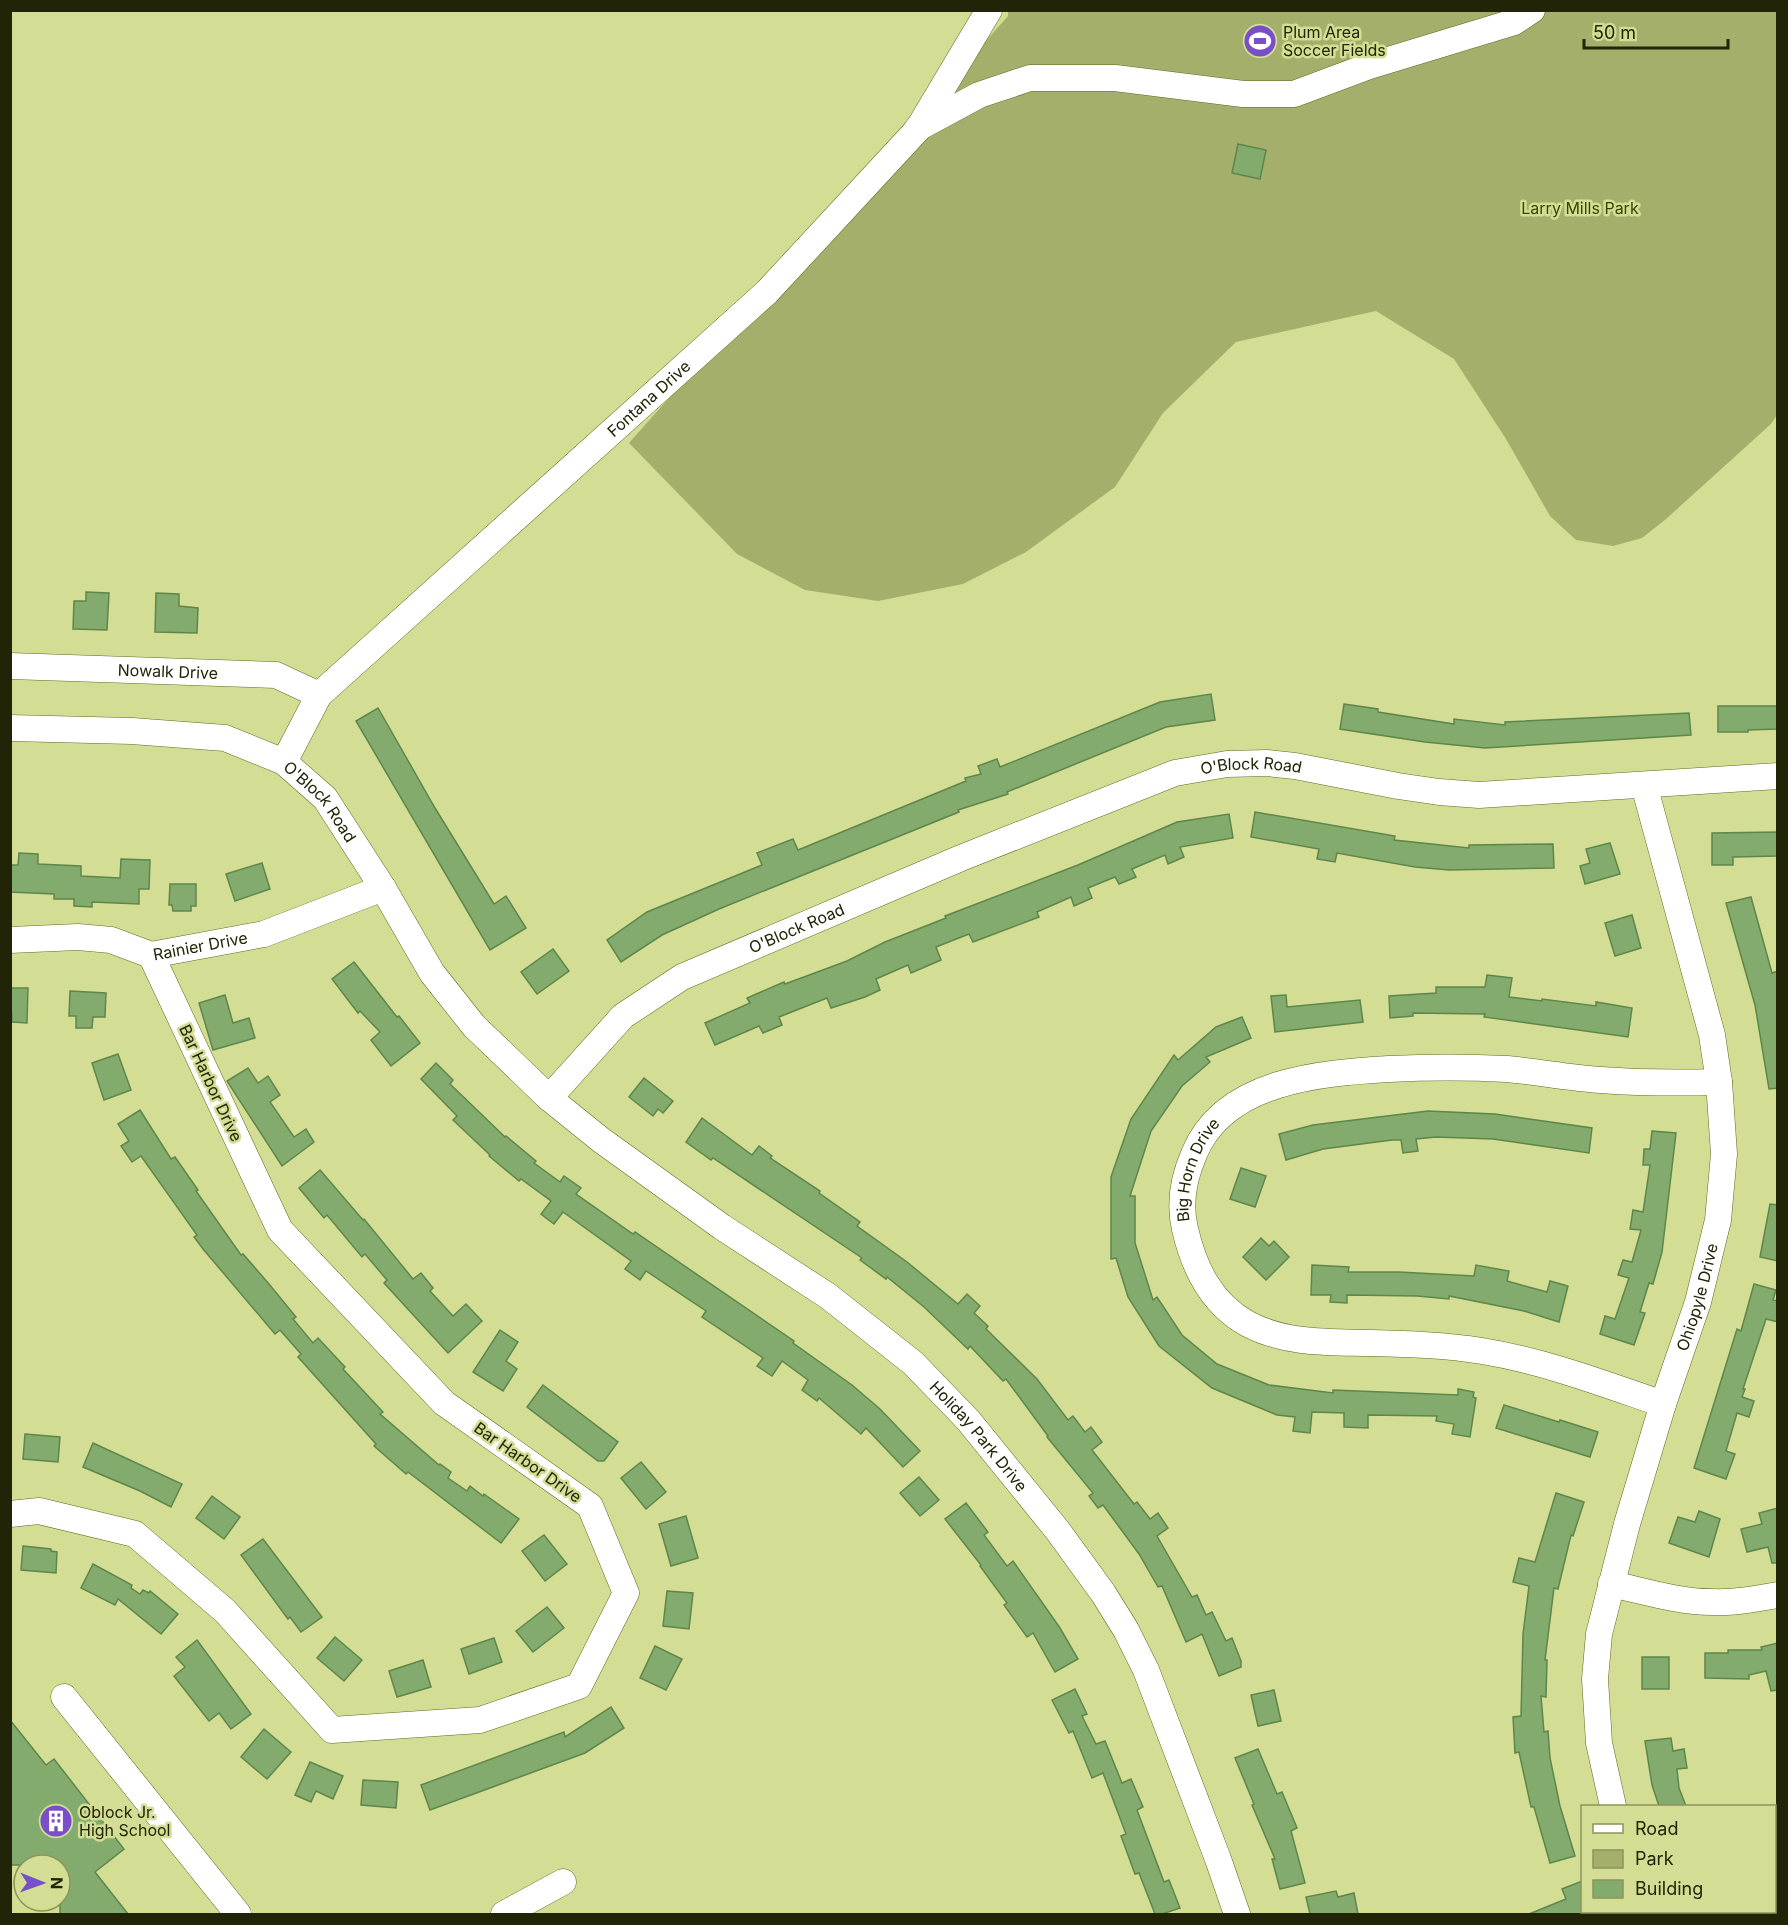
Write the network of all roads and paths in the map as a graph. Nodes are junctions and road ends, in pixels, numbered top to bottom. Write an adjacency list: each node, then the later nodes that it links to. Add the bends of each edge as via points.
1 (989, 10): 3 (street, Fontana Drive)
2 (1532, 10): 3 (street, via 1514,22 1369,66 1294,94 1243,94 1115,78 1030,78 979,95)
3 (918, 129): 5 (street, Fontana Drive, via 767,292)
4 (10, 666): 5 (street, Nowalk Drive, via 276,675)
5 (319, 695): 7 (street, Fontana Drive)
6 (10, 728): 7 (street, O'Block Road, via 225,738)
7 (284, 762): 10 (street, O'Block Road, via 325,798)
8 (1778, 776): 9 (street, O'Block Road)
9 (1644, 785): 13 (street, Ohiopyle Drive, via 1712,1035); 14 (street, O'Block Road, via 1479,795 1398,786 1295,766 1227,764 1175,773 961,858 682,977 623,1016)
10 (383, 888): 12 (street, Rainier Drive, via 264,934); 14 (street, O'Block Road, via 432,973 474,1026)
11 (10, 940): 12 (street, Rainier Drive, via 111,940)
12 (151, 956): 16 (street, Bar Harbor Drive, via 280,1230 444,1403 590,1506 626,1593 579,1686 480,1720 332,1730 225,1611 135,1534 39,1511)
13 (1719, 1083): 15 (street, Ohiopyle Drive, via 1724,1154 1718,1220 1698,1302); 15 (street, Big Horn Drive, via 1599,1080 1472,1067 1353,1071 1290,1081 1238,1103 1217,1121 1198,1143 1183,1195 1183,1222 1199,1274 1230,1311 1269,1333 1324,1342 1438,1345 1482,1351 1566,1371)
14 (549, 1098): 24 (street, Holiday Park Drive, via 722,1227 828,1296 913,1363 968,1420 1058,1531 1126,1630 1146,1670)
15 (1663, 1404): 17 (street, Ohiopyle Drive)
16 (10, 1514)
17 (1611, 1584): 18 (street, via 1682,1600 1711,1602); 20 (street, Ohiopyle Drive, via 1599,1634 1595,1679 1599,1743)
18 (1778, 1595)
19 (64, 1697): 22 (street)
20 (1613, 1805)
21 (563, 1882): 23 (street)
22 (238, 1914)
23 (504, 1914)
24 (1237, 1914)

